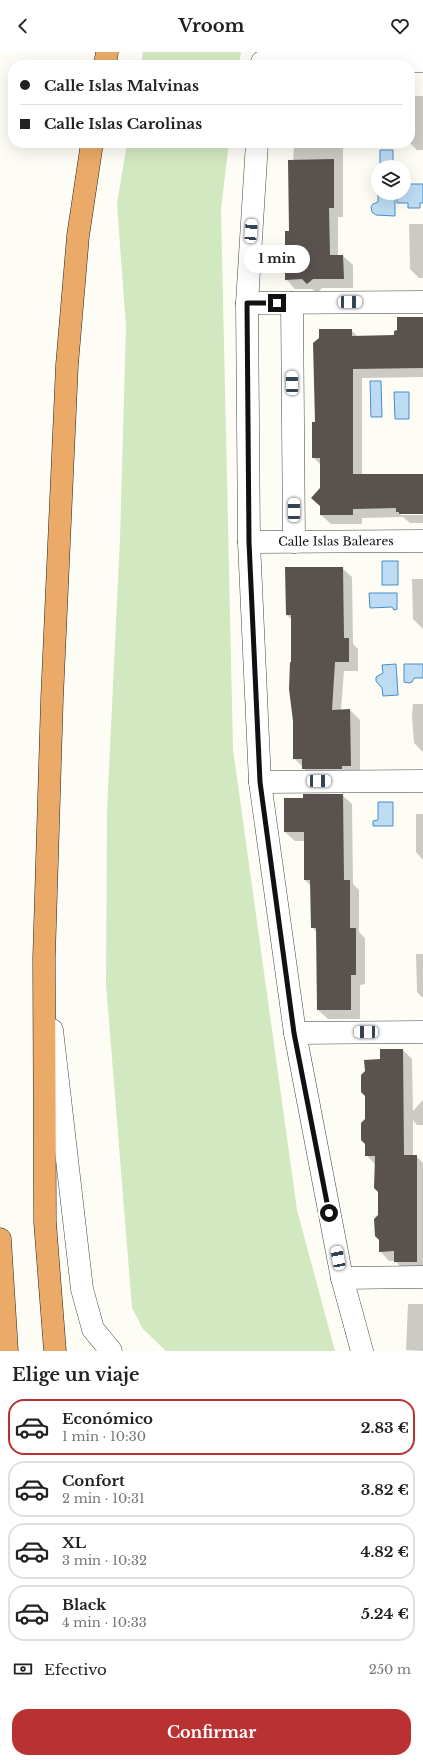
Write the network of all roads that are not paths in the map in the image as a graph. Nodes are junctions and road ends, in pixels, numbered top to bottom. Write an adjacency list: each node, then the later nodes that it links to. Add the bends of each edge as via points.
1 (91, 148): 11 (highway, via 78,236 67,365 52,698)
2 (257, 148): 4 (street)
3 (423, 302): 5 (street)
4 (247, 303): 5 (street); 7 (street)
5 (292, 303): 8 (street)
6 (423, 541): 8 (street, Calle Islas Baleares)
7 (249, 542): 8 (street, Calle Islas Baleares); 10 (street)
8 (294, 542)
9 (423, 781): 10 (street)
10 (260, 782): 13 (street)
11 (44, 958): 18 (highway, via 46,1222); 19 (street, via 82,1289 93,1328)
12 (423, 1032): 13 (street)
13 (294, 1033): 15 (street)
14 (0, 1239): 17 (highway)
15 (342, 1278): 16 (street); 20 (street)
16 (423, 1278)
17 (7, 1351)
18 (55, 1351)
19 (111, 1351)
20 (362, 1351)

